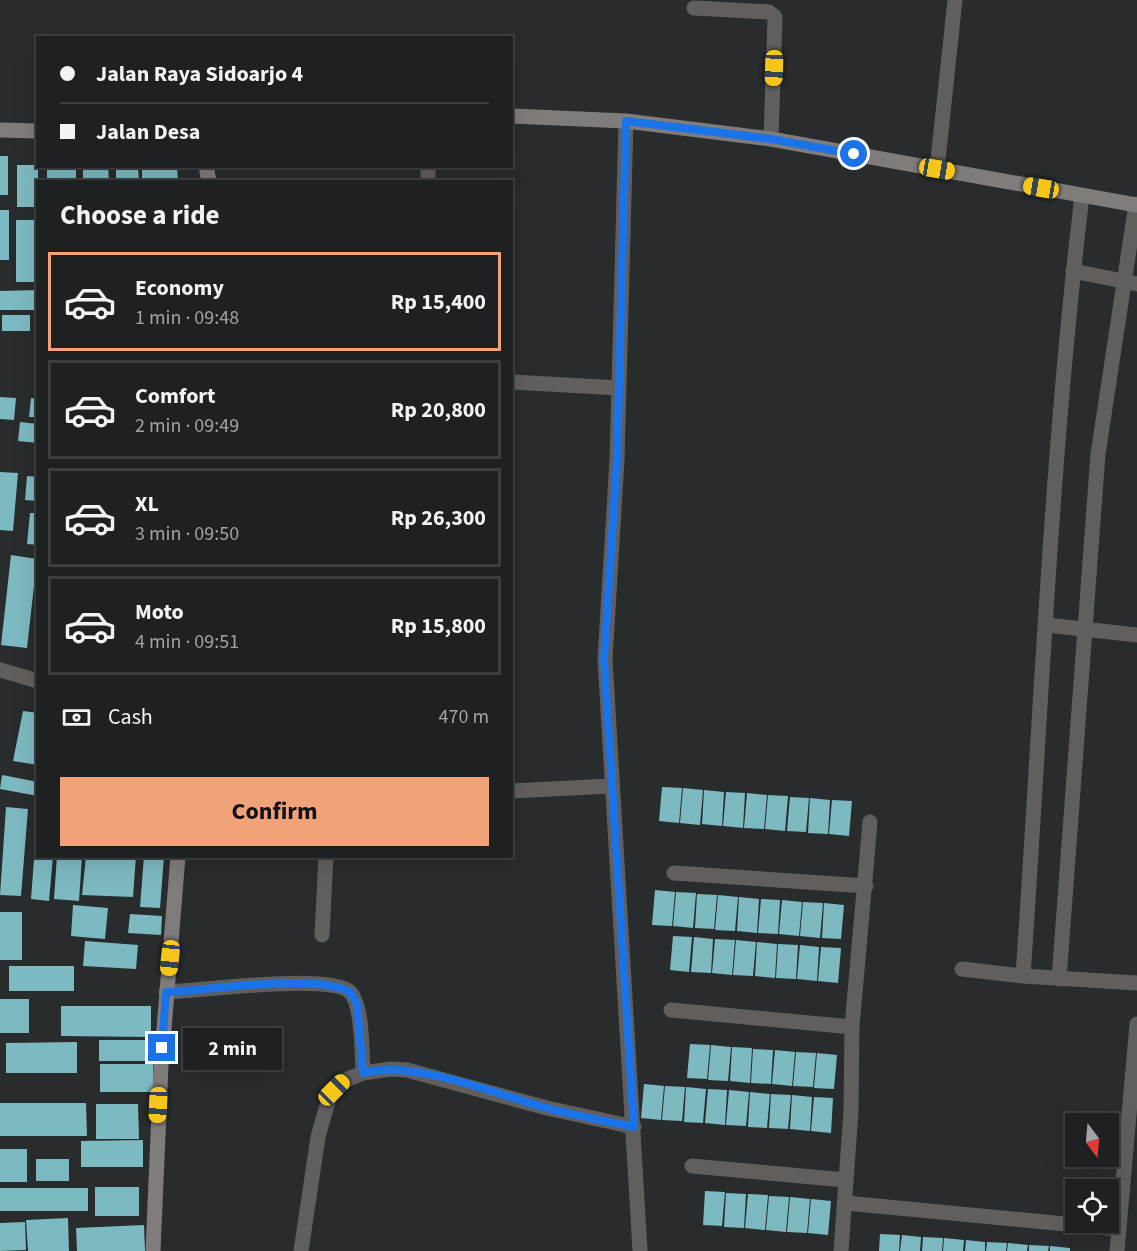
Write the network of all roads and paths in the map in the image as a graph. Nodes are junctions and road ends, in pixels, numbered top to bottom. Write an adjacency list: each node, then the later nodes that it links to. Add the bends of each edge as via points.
1 (955, 0): 8 (street)
2 (694, 8): 7 (street, via 769,12 775,17)
3 (513, 116): 4 (street)
4 (626, 121): 7 (street); 14 (street)
5 (0, 130): 6 (street)
6 (36, 131)
7 (771, 139): 8 (street)
8 (937, 169): 9 (street)
9 (1082, 196): 10 (street); 11 (street)
10 (1136, 204): 12 (street)
11 (1073, 271): 12 (street); 15 (street, via 1051,510)
12 (1131, 283): 16 (street, via 1098,454)
13 (513, 382): 14 (street)
14 (619, 388): 20 (street, via 604,659)
15 (1047, 625): 16 (street); 29 (street)
16 (1086, 629): 17 (street); 30 (street)
17 (1137, 636)
18 (0, 670): 19 (street)
19 (36, 680)
20 (611, 786): 21 (street); 37 (street)
21 (513, 791)
22 (870, 822): 26 (street)
23 (178, 858): 32 (street)
24 (326, 858): 27 (street)
25 (674, 873): 26 (street)
26 (866, 886): 35 (street)
27 (322, 935)
28 (962, 969): 29 (street)
29 (1023, 976): 30 (street)
30 (1059, 979): 31 (street)
31 (1137, 983)
32 (166, 992): 36 (street, via 327,984 350,992 357,1004); 45 (street)
33 (671, 1010): 35 (street)
34 (1137, 1024): 38 (street)
35 (852, 1027): 40 (street)
36 (363, 1073): 37 (street, via 407,1070); 46 (street, via 343,1082 329,1098 318,1137)
37 (634, 1127): 47 (street)
38 (1131, 1149): 43 (street)
39 (692, 1166): 40 (street)
40 (845, 1180): 41 (street)
41 (846, 1203): 42 (street); 48 (street)
42 (1065, 1224)
43 (1119, 1229)
44 (1119, 1233): 49 (street)
45 (153, 1251)
46 (301, 1251)
47 (640, 1251)
48 (841, 1251)
49 (1117, 1251)

